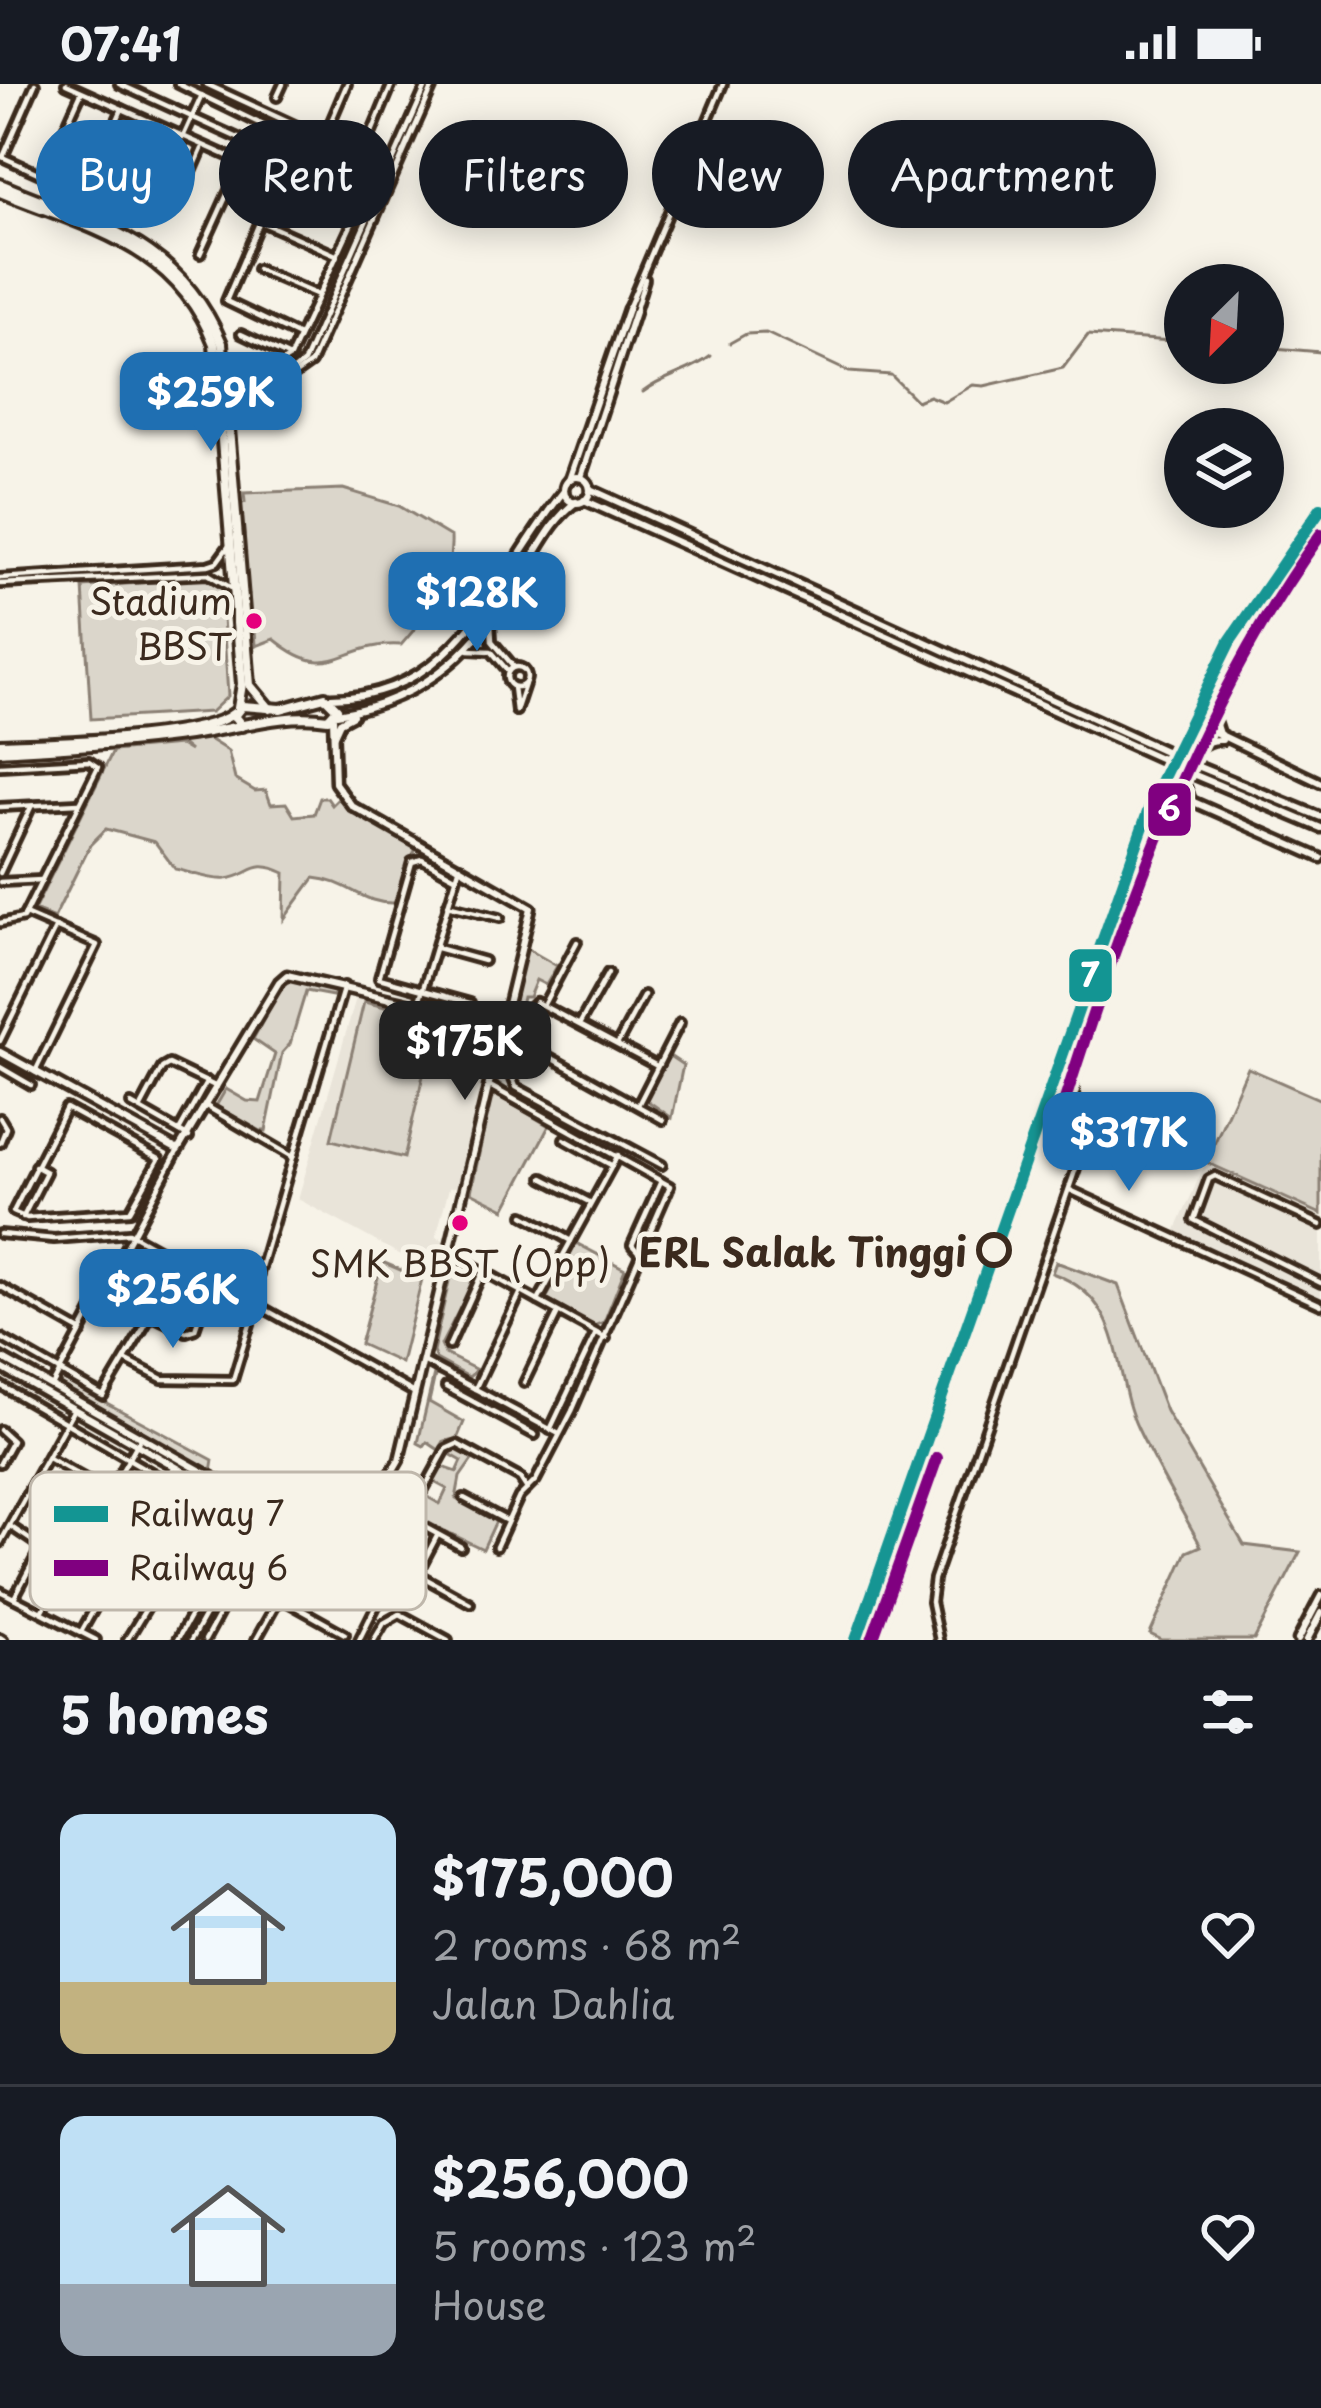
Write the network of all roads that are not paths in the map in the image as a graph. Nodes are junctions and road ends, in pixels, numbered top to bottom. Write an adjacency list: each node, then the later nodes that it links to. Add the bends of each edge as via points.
1 (35, 84): 28 (street)
2 (66, 84): 11 (street)
3 (119, 84): 15 (street)
4 (178, 84): 12 (street)
5 (206, 84): 21 (street)
6 (283, 84): 13 (street)
7 (347, 84): 22 (street)
8 (392, 84): 23 (street)
9 (430, 84): 30 (street)
10 (723, 84): 42 (street)
11 (82, 91): 14 (street); 16 (street)
12 (202, 95): 15 (street); 20 (street)
13 (277, 97)
14 (122, 109): 17 (street); 18 (street)
15 (192, 117): 19 (street); 24 (street)
16 (69, 120)
17 (117, 120)
18 (145, 120)
19 (191, 120)
20 (257, 120)
21 (286, 120)
22 (332, 120)
23 (377, 120)
24 (219, 129)
25 (195, 143): 26 (street)
26 (203, 147): 27 (street); 29 (street)
27 (219, 154)
28 (1, 157): 31 (street)
29 (195, 165)
30 (395, 165)
31 (36, 172)
32 (0, 188): 47 (main road, via 155,251 209,312); 49 (main road, via 163,266 204,317)
33 (219, 212): 38 (street)
34 (256, 228): 44 (street, via 227,303)
35 (275, 228): 39 (street)
36 (351, 228): 39 (street)
37 (368, 228): 48 (street, via 310,363 276,384)
38 (200, 254)
39 (337, 256): 41 (street)
40 (257, 268): 41 (street)
41 (319, 296): 44 (street)
42 (631, 310): 51 (street); 52 (street)
43 (241, 334): 45 (street)
44 (302, 338): 45 (street)
45 (290, 357): 46 (street, via 272,369)
46 (254, 366)
47 (224, 369): 48 (main road); 49 (main road)
48 (253, 386): 49 (street); 50 (main road)
49 (222, 389): 50 (main road); 56 (main road)
50 (228, 407): 55 (main road)
51 (580, 477): 52 (street); 53 (street)
52 (569, 480): 54 (street)
53 (590, 489): 57 (street); 80 (street)
54 (564, 490): 57 (street); 67 (street, via 481,613 437,662 388,690)
55 (237, 497): 56 (main road); 69 (main road, via 250,685)
56 (224, 498): 59 (main road)
57 (580, 501): 62 (street, via 552,526); 80 (street)
58 (1321, 532): 71 (street)
59 (228, 547): 60 (street, via 208,565); 61 (main road)
60 (0, 581): 61 (street, via 208,574)
61 (233, 589): 68 (main road, via 242,685)
62 (491, 622): 63 (street); 64 (street, via 492,640)
63 (469, 650): 64 (street, via 491,651); 70 (street, via 420,688)
64 (511, 669): 65 (street, via 525,671); 66 (street)
65 (525, 684): 66 (street); 66 (street, via 516,711)
66 (512, 687)
67 (331, 698): 69 (main road); 72 (main road)
68 (236, 710): 69 (main road); 74 (main road); 78 (main road, via 217,724)
69 (270, 710)
70 (362, 710): 72 (street); 76 (street, via 344,718)
71 (1210, 710): 75 (street); 77 (street)
72 (335, 716): 73 (main road); 76 (street)
73 (320, 718): 74 (main road); 79 (street)
74 (242, 726): 78 (main road, via 145,741)
75 (1202, 726): 77 (street); 84 (street)
76 (332, 739): 79 (street)
77 (1226, 740): 83 (street); 86 (street, via 1207,741 1194,755 1182,784)
78 (0, 747)
79 (332, 749): 93 (street, via 335,783 352,806)
80 (1164, 755): 82 (street, bridge)
81 (0, 766): 85 (street, via 94,762)
82 (1197, 771): 90 (street); 91 (street)
83 (1321, 784)
84 (1171, 792): 86 (street); 89 (street)
85 (79, 803): 87 (street); 96 (street)
86 (1196, 804): 89 (street); 92 (street)
87 (32, 806): 88 (street); 94 (street)
88 (0, 807)
89 (1161, 815): 149 (street, via 1076,1052 1079,1154)
90 (1321, 818)
91 (1321, 828)
92 (1321, 858)
93 (460, 866): 95 (street); 115 (street, via 531,908)
94 (0, 873)
95 (455, 877): 98 (street); 108 (street, via 422,859 412,862 379,974 383,983)
96 (42, 880): 97 (street); 99 (street)
97 (0, 882)
98 (447, 905): 100 (street); 104 (street)
99 (25, 914): 101 (street); 102 (street)
100 (500, 918)
101 (0, 923)
102 (56, 927): 116 (street); 122 (street, via 97,949)
103 (577, 942): 111 (street)
104 (435, 948): 105 (street); 108 (street)
105 (484, 961)
106 (608, 973): 113 (street)
107 (344, 986): 110 (street); 126 (street, via 282,977); 143 (street)
108 (422, 992): 110 (street); 112 (street, via 470,1003)
109 (644, 995): 118 (street)
110 (418, 1004): 112 (street)
111 (544, 1004): 113 (street); 117 (street, via 532,1003)
112 (469, 1017): 115 (street)
113 (580, 1023): 118 (street)
114 (680, 1023): 120 (street)
115 (504, 1025): 125 (street)
116 (0, 1041)
117 (523, 1042): 127 (street, via 514,1084); 129 (street)
118 (618, 1043): 120 (street)
119 (0, 1052): 122 (street)
120 (657, 1066): 129 (street)
121 (0, 1067): 124 (street)
122 (35, 1072): 134 (street)
123 (206, 1081): 126 (street); 131 (street, via 169,1064); 137 (street)
124 (32, 1085)
125 (490, 1086): 132 (street); 158 (street)
126 (217, 1087): 130 (street)
127 (542, 1100): 132 (street); 144 (street)
128 (131, 1104): 131 (street)
129 (638, 1105): 135 (street)
130 (206, 1106): 139 (street); 143 (street)
131 (140, 1109): 137 (street)
132 (538, 1112): 136 (street)
133 (0, 1118): 140 (street)
134 (120, 1119): 138 (street); 141 (street)
135 (663, 1120)
136 (572, 1130): 142 (street); 146 (street, via 566,1140)
137 (179, 1131): 139 (street)
138 (113, 1132): 145 (street, via 66,1108); 152 (street, via 159,1160 132,1209)
139 (189, 1137): 141 (street)
140 (0, 1143)
141 (178, 1150): 154 (street)
142 (618, 1155): 146 (street); 148 (street)
143 (293, 1157): 168 (street)
144 (662, 1165)
145 (35, 1166): 152 (street, via 13,1212); 152 (street, via 46,1172)
146 (613, 1166): 150 (street)
147 (544, 1178): 150 (street)
148 (662, 1179): 159 (street, via 670,1191); 159 (street, via 632,1245)
149 (1069, 1190): 169 (street); 252 (street, via 934,1579)
150 (592, 1203): 156 (street)
151 (524, 1215): 156 (street)
152 (22, 1216)
153 (1321, 1225): 161 (street, via 1215,1176 1194,1216)
154 (135, 1235): 155 (street); 157 (street); 168 (street)
155 (1, 1237)
156 (571, 1241): 167 (street)
157 (130, 1247): 163 (street); 166 (street)
158 (450, 1253): 160 (street); 180 (street)
159 (640, 1254): 176 (street)
160 (484, 1271): 164 (street); 177 (street)
161 (1321, 1283)
162 (0, 1286): 173 (street)
163 (208, 1292): 171 (street, via 195,1329 178,1332); 172 (street)
164 (521, 1292): 167 (street); 187 (street)
165 (1321, 1292): 169 (street)
166 (104, 1293): 171 (street); 173 (street)
167 (538, 1301): 170 (street)
168 (254, 1302): 172 (street); 188 (street)
169 (1318, 1304)
170 (558, 1312): 174 (street); 184 (street)
171 (150, 1317): 179 (street)
172 (252, 1317): 179 (street, via 233,1380 162,1379)
173 (82, 1332): 182 (street)
174 (596, 1333): 176 (street); 194 (street)
175 (0, 1337): 182 (street)
176 (606, 1338): 196 (street)
177 (449, 1346)
178 (0, 1357): 186 (street)
179 (125, 1360): 182 (street, via 103,1396)
180 (425, 1362): 183 (street); 188 (street)
181 (0, 1367): 189 (street)
182 (60, 1371): 186 (street)
183 (455, 1378): 187 (street); 192 (street, via 448,1388)
184 (524, 1383)
185 (0, 1385): 191 (street)
186 (52, 1386): 197 (street)
187 (475, 1389): 190 (street)
188 (417, 1394): 209 (street)
189 (74, 1409): 191 (street); 197 (street)
190 (523, 1415): 192 (street); 194 (street)
191 (68, 1424): 198 (street); 199 (street)
192 (517, 1425): 195 (street)
193 (0, 1430): 200 (street, via 12,1441)
194 (550, 1430): 196 (street)
195 (535, 1435)
196 (559, 1435): 211 (street)
197 (139, 1440): 199 (street); 201 (street); 208 (street)
198 (48, 1458): 202 (street); 203 (street)
199 (128, 1459): 204 (street); 205 (street)
200 (0, 1463)
201 (175, 1466): 206 (street); 207 (street)
202 (40, 1472)
203 (74, 1472)
204 (121, 1472)
205 (152, 1472)
206 (172, 1472)
207 (187, 1472)
208 (195, 1472)
209 (392, 1472)
210 (426, 1485): 211 (street, via 457,1444)
211 (527, 1489): 214 (street)
212 (29, 1492): 215 (street)
213 (464, 1498): 214 (street)
214 (508, 1522): 221 (street)
215 (10, 1526): 218 (street); 219 (street)
216 (426, 1529): 217 (street)
217 (437, 1535): 220 (street); 222 (street)
218 (30, 1540)
219 (0, 1543)
220 (461, 1546)
221 (496, 1546)
222 (426, 1556)
223 (30, 1568): 227 (street)
224 (426, 1579): 228 (street)
225 (0, 1591): 227 (street)
226 (1321, 1595): 253 (street)
227 (14, 1598): 229 (street)
228 (470, 1603)
229 (30, 1606)
230 (38, 1610): 239 (street)
231 (94, 1610): 241 (street)
232 (145, 1610): 245 (street)
233 (194, 1610): 246 (street)
234 (208, 1610): 247 (street)
235 (221, 1610): 248 (street)
236 (274, 1610): 243 (street)
237 (302, 1610): 242 (street)
238 (376, 1610): 249 (street)
239 (42, 1612): 241 (street)
240 (1321, 1613): 253 (street)
241 (81, 1632): 244 (street)
242 (345, 1634)
243 (260, 1639)
244 (96, 1640)
245 (127, 1640)
246 (177, 1640)
247 (191, 1640)
248 (205, 1640)
249 (359, 1640)
250 (374, 1640): 251 (street, via 400,1614)
251 (448, 1640)
252 (939, 1640)
253 (1305, 1640)

